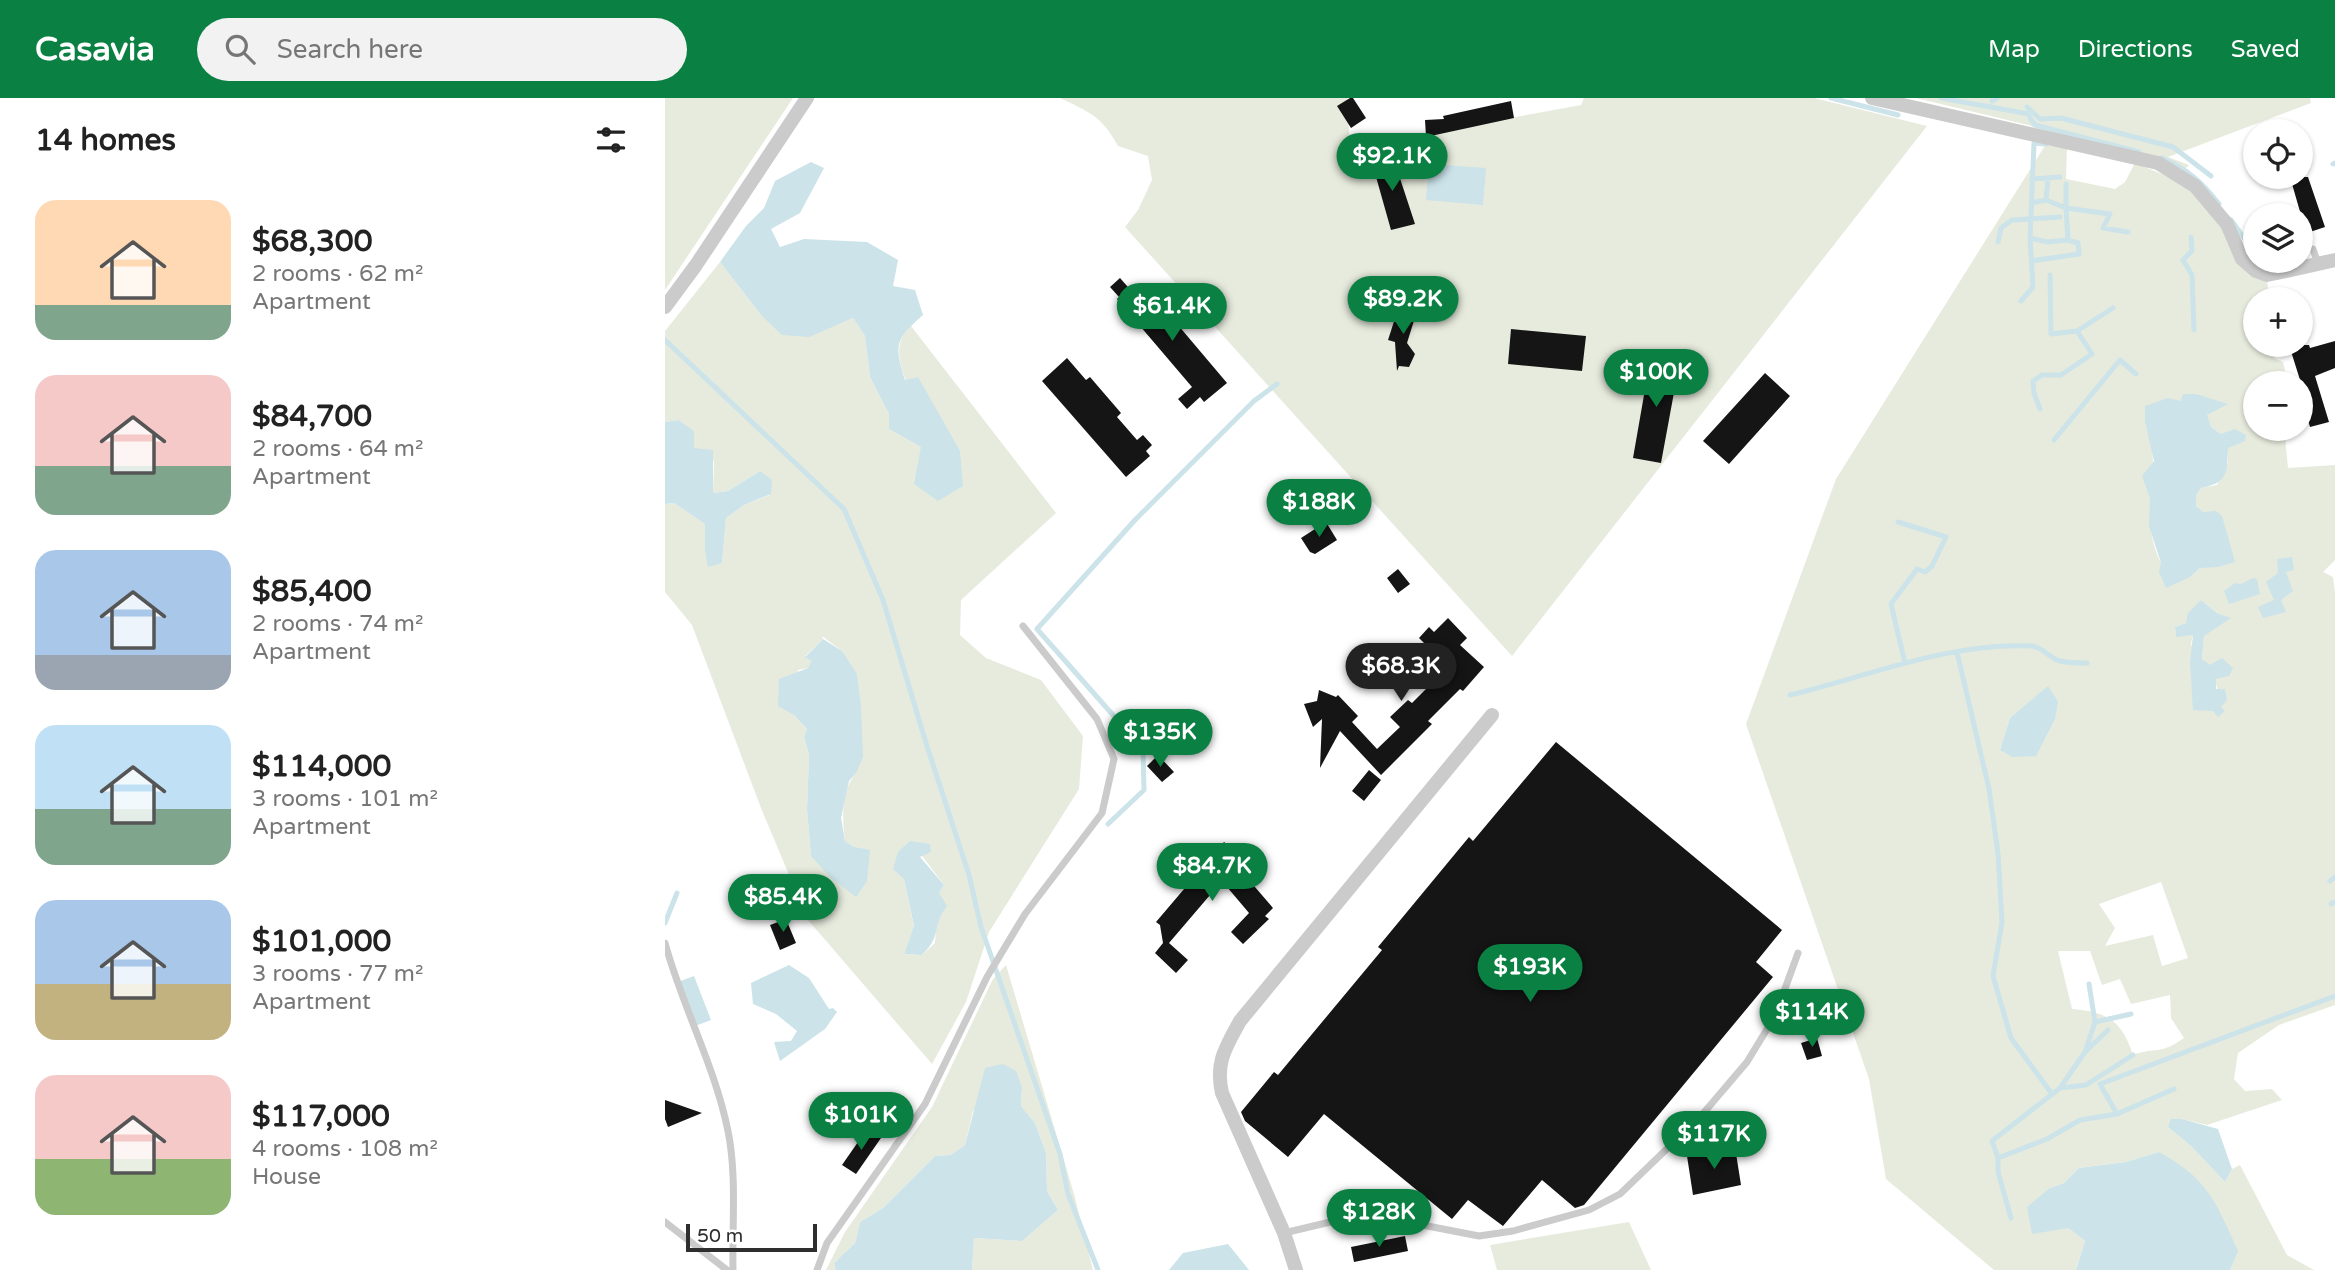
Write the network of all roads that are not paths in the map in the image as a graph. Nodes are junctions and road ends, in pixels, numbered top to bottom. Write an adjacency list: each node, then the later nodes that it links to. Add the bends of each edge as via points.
1 (807, 98): 6 (street)
2 (1872, 98): 5 (street, via 2158,163 2201,192 2227,224 2242,258 2256,271 2267,275)
3 (2313, 249): 5 (lane)
4 (2335, 260): 5 (street)
5 (2318, 264)
6 (665, 307)
7 (1023, 626): 15 (lane, via 1097,719 1114,759 1102,813 1025,914 987,977 925,1104 827,1243)
8 (1492, 715): 12 (street, via 1240,1021 1222,1055 1218,1075 1222,1093)
9 (665, 943): 14 (lane, via 729,1134)
10 (1798, 953): 12 (lane, via 1775,1016 1747,1062 1701,1116 1620,1194 1589,1210 1479,1236 1376,1216)
11 (665, 1222): 13 (lane)
12 (1285, 1233): 16 (street)
13 (727, 1270)
14 (733, 1270)
15 (817, 1270)
16 (1296, 1270)

